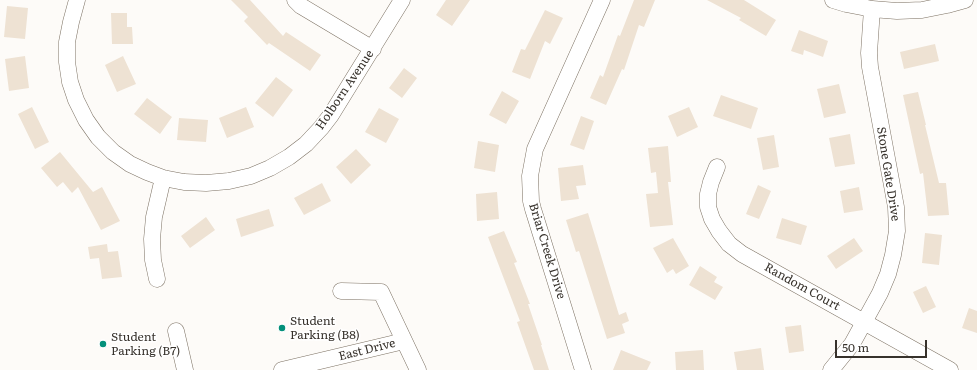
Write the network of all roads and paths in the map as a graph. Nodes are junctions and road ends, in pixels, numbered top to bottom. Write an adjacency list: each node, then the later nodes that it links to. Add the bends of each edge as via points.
1 (77, 0): 10 (street, Holborn Avenue, via 67,42 67,62 70,82 79,107 98,136 113,152 130,164)
2 (294, 0): 8 (street)
3 (402, 0): 8 (street, Holborn Avenue)
4 (602, 0): 19 (street, Briar Creek Drive, via 535,149 530,176 533,209)
5 (833, 0): 7 (street)
6 (965, 0): 7 (street, via 922,10)
7 (872, 9): 13 (street, Stone Gate Drive, via 870,67 896,207 897,231 888,274)
8 (372, 49): 10 (street, Holborn Avenue, via 321,128 289,157 251,176 229,181 184,182)
9 (717, 167): 13 (street, Random Court, via 708,194 708,207 712,219 729,244 742,254)
10 (163, 178): 11 (street, via 152,238)
11 (157, 279)
12 (341, 291): 15 (street, via 380,292)
13 (864, 322): 20 (street, Stone Gate Drive, via 852,344); 21 (street, Random Court)
14 (176, 330): 16 (street)
15 (404, 340): 17 (street, East Drive); 18 (street)
16 (185, 370)
17 (282, 370)
18 (418, 370)
19 (583, 370)
20 (832, 370)
21 (950, 370)

